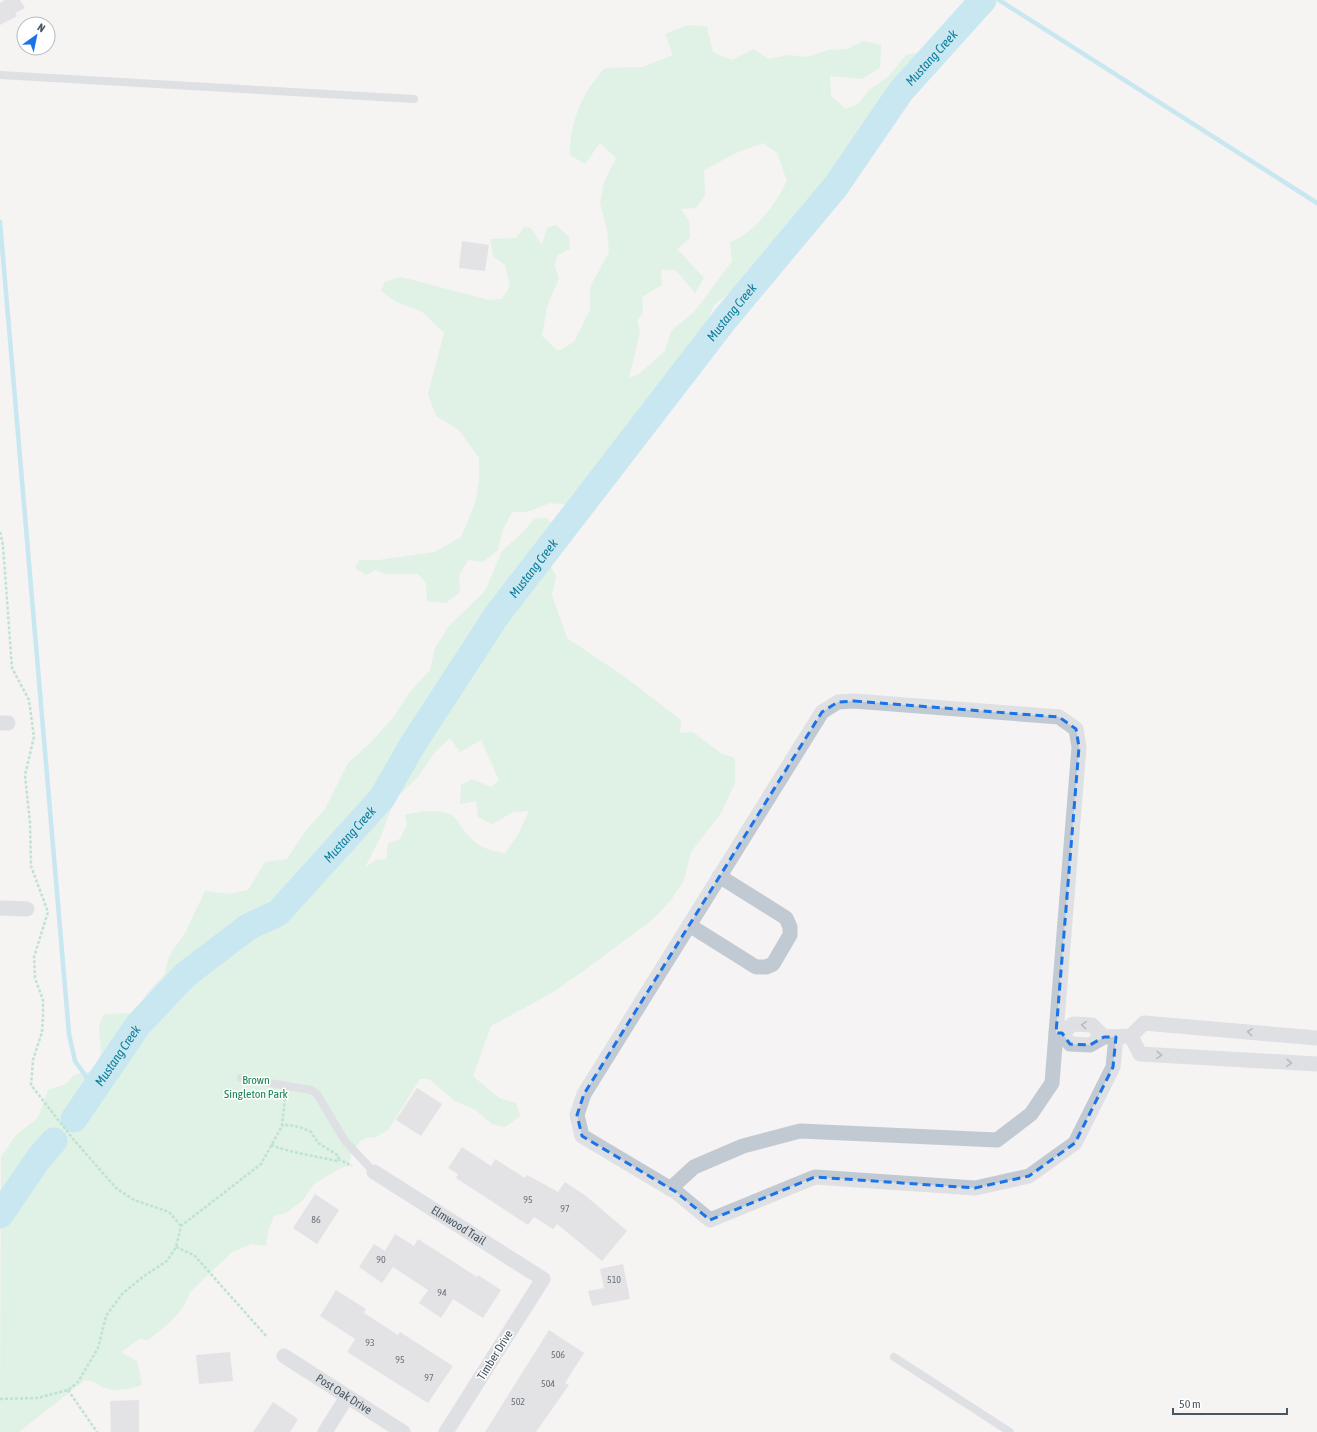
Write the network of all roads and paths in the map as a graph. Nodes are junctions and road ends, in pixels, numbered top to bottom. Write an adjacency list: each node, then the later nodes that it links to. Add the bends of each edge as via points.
1 (0, 75): 2 (lane)
2 (414, 99)
3 (0, 532): 18 (path, via 12,668 29,700 34,737 26,775 31,866 48,912 34,957 35,978 43,1000 43,1016 42,1032 33,1060 31,1085 116,1188 134,1200 169,1212)
4 (720, 876): 7 (street); 7 (street, via 786,918 790,935 773,964 766,968 756,967); 8 (street, via 822,712 838,702 854,700 1059,717 1076,729 1079,747)
5 (0, 908): 6 (street)
6 (27, 910)
7 (689, 925): 17 (street, via 584,1094 577,1115 582,1136)
8 (1059, 1033): 9 (street, one-way to 8, via 1092,1025 1073,1024); 9 (street, via 1070,1044 1090,1045); 17 (street, via 1052,1083 1031,1114 997,1140 800,1131 743,1146 694,1167)
9 (1117, 1036): 10 (street, one-way to 9, via 1144,1024); 11 (street, one-way to 11, via 1140,1054); 17 (street, via 1113,1066 1075,1143 1029,1176 975,1188 815,1177 710,1220)
10 (1317, 1038)
11 (1317, 1064)
12 (241, 1078): 13 (lane)
13 (286, 1086): 14 (path); 16 (lane, via 311,1090 317,1094 345,1141)
14 (282, 1126): 15 (path); 15 (path, via 300,1127 311,1132 318,1143 339,1156 337,1161)
15 (271, 1145): 18 (path, via 261,1164 249,1175)
16 (374, 1172): 20 (street, Elmwood Trail)
17 (670, 1188)
18 (182, 1226): 19 (path)
19 (176, 1247): 21 (path, via 194,1255); 24 (path, via 167,1262 123,1293 106,1316 98,1348 78,1382)
20 (543, 1278): 30 (street, Timber Drive)
21 (267, 1337)
22 (284, 1356): 25 (street, Post Oak Drive)
23 (894, 1357): 31 (lane)
24 (68, 1390): 26 (path, via 37,1398); 27 (path)
25 (347, 1398): 28 (street); 29 (street, Post Oak Drive)
26 (0, 1399)
27 (97, 1432)
28 (325, 1432)
29 (403, 1432)
30 (446, 1432)
31 (1010, 1432)

